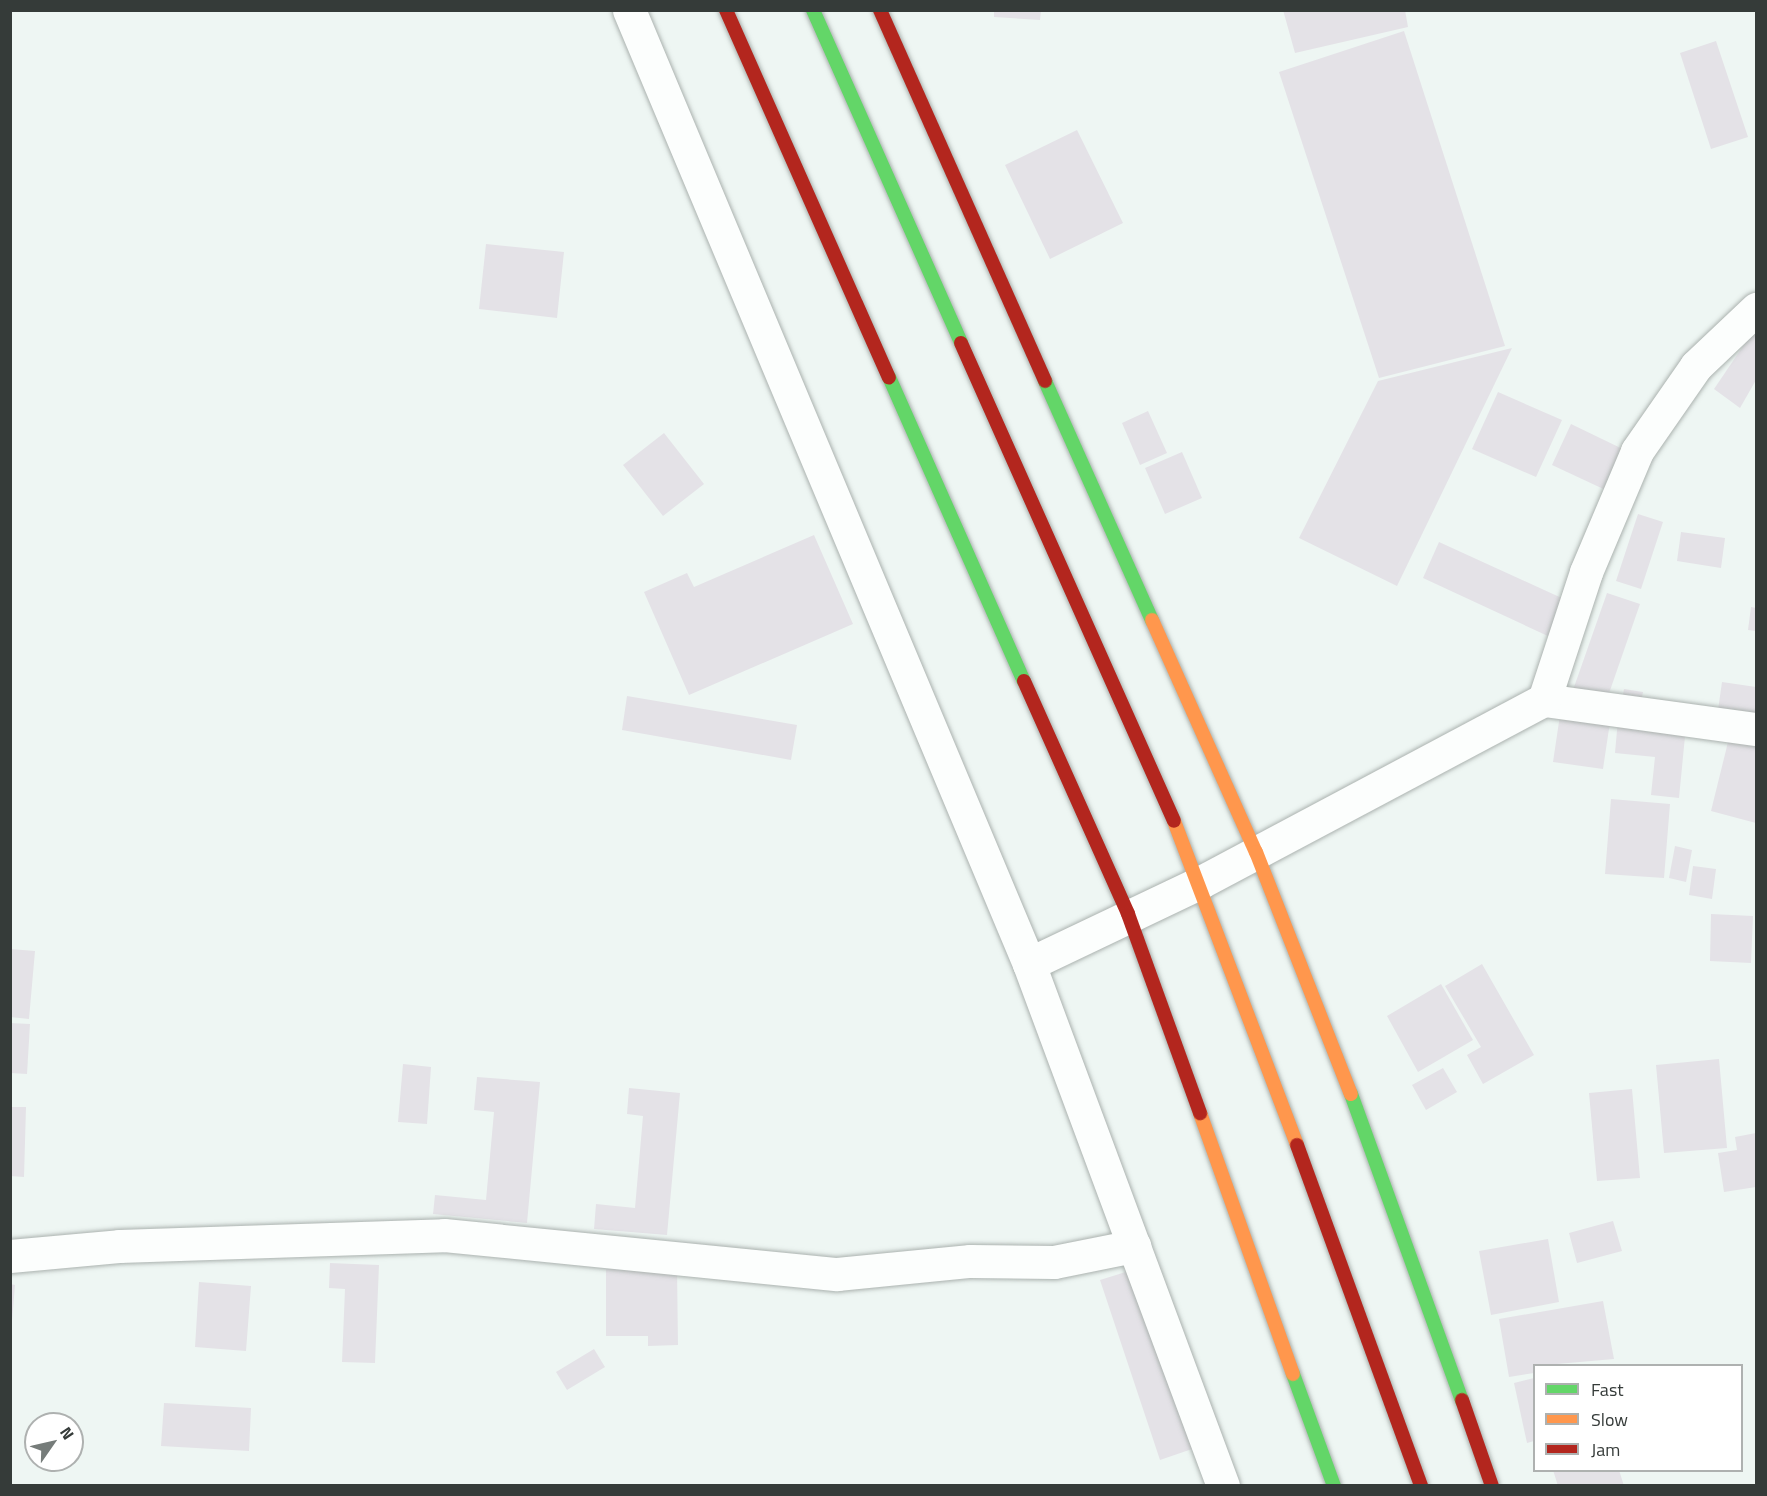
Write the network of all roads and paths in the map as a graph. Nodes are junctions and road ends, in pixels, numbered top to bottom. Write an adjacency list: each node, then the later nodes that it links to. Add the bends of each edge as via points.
1 (629, 10): 11 (street)
2 (726, 10): 10 (main road)
3 (813, 10): 9 (main road)
4 (880, 10): 8 (main road)
5 (1756, 309): 6 (street, via 1696,366 1637,451 1586,572)
6 (1544, 700): 7 (street); 8 (street)
7 (1756, 729)
8 (1256, 852): 9 (street); 17 (main road, via 1375,1155)
9 (1201, 882): 10 (street); 16 (main road)
10 (1128, 914): 11 (street); 15 (main road)
11 (1029, 964): 12 (street)
12 (1134, 1246): 13 (street, via 1054,1262 970,1261 837,1274 444,1235 119,1246); 14 (street)
13 (10, 1257)
14 (1223, 1485)
15 (1334, 1485)
16 (1421, 1485)
17 (1492, 1485)

